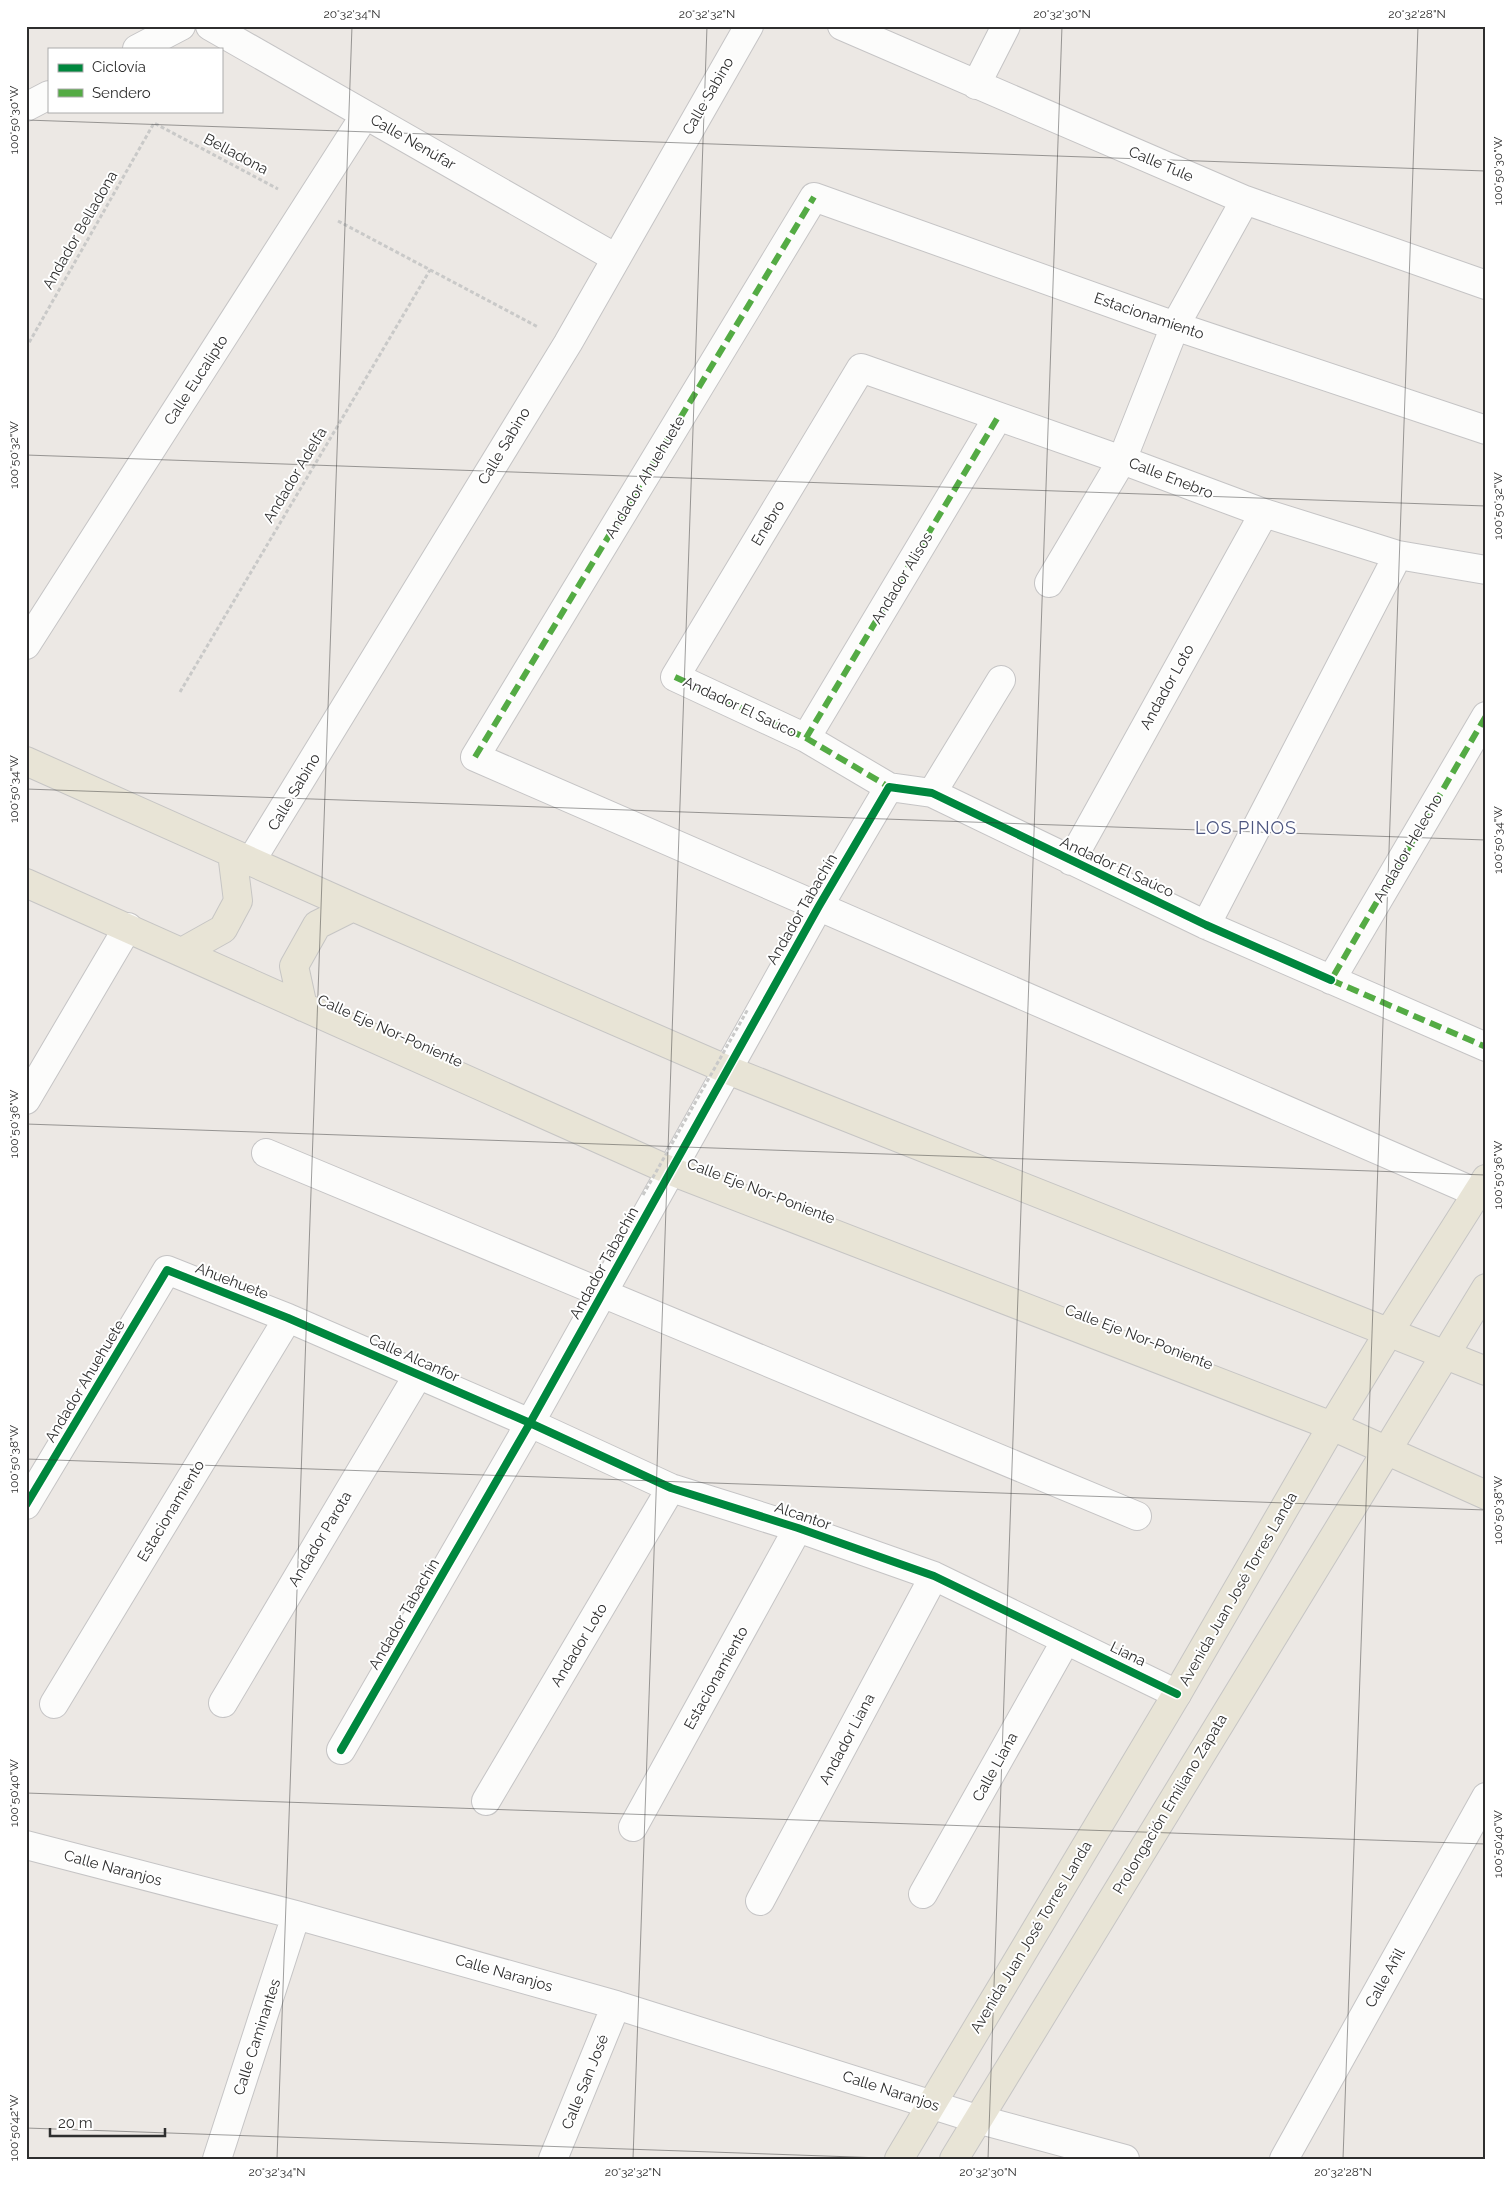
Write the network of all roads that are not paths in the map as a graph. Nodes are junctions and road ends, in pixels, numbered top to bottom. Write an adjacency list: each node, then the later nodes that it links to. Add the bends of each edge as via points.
1 (181, 26): 6 (street)
2 (210, 26): 10 (street, Calle Nenúfar)
3 (748, 26): 13 (street, Calle Sabino)
4 (842, 26): 7 (street, Calle Tule)
5 (1006, 26): 7 (street)
6 (139, 48)
7 (976, 85): 12 (street, Calle Tule)
8 (48, 95): 9 (street)
9 (26, 106)
10 (365, 115): 13 (street, Calle Nenúfar); 24 (street, Calle Eucalipto)
11 (814, 197): 15 (street, Estacionamiento); 35 (street, Andador Ahuehuete, via 475,757)
12 (1245, 200): 14 (street, Calle Tule); 15 (street)
13 (616, 258): 32 (street, Calle Sabino, via 568,343)
14 (1486, 285)
15 (1175, 326): 18 (street, Estacionamiento); 19 (street)
16 (862, 368): 17 (street, Calle Enebro); 25 (street, Enebro)
17 (998, 417): 19 (street, Calle Enebro); 28 (street, Andador Alisos)
18 (1486, 430)
19 (1122, 460): 20 (street, Calle Enebro); 23 (street)
20 (1264, 513): 21 (street, Calle Enebro); 33 (street, Andador Loto)
21 (1398, 556): 22 (street, Calle Enebro); 37 (street)
22 (1486, 570)
23 (1049, 583)
24 (26, 645)
25 (675, 677): 28 (street, Andador El Saúco)
26 (1001, 680): 31 (street)
27 (1486, 716): 40 (street, Andador Helecho)
28 (806, 738): 30 (street, Andador El Saúco)
29 (26, 761): 32 (main road)
30 (889, 787): 31 (street, Andador El Saúco); 35 (street, Andador Tabachín)
31 (932, 793): 33 (street, Andador El Saúco)
32 (242, 857): 36 (main road); 39 (main road, via 238,901 223,929)
33 (1071, 862): 37 (street, Andador El Saúco)
34 (26, 883): 38 (main road, Calle Eje Nor-Poniente)
35 (819, 906): 43 (street, Andador Tabachín); 47 (street)
36 (354, 907): 41 (main road, via 317,925 294,966); 43 (main road)
37 (1206, 925): 40 (street, Andador El Saúco)
38 (128, 927): 39 (main road, Calle Eje Nor-Poniente); 44 (street)
39 (182, 952): 41 (main road, Calle Eje Nor-Poniente)
40 (1331, 980): 42 (street, Andador El Saúco)
41 (303, 1007): 46 (main road, Calle Eje Nor-Poniente)
42 (1486, 1047)
43 (728, 1070): 46 (street, Andador Tabachín); 52 (main road)
44 (26, 1100)
45 (266, 1153): 50 (street)
46 (671, 1171): 50 (street, Andador Tabachín); 57 (main road, Calle Eje Nor-Poniente)
47 (1481, 1186): 52 (main road, Avenida Juan José Torres Landa)
48 (167, 1270): 51 (street, Ahuehuete); 61 (street, Andador Ahuehuete)
49 (1486, 1288): 53 (main road)
50 (603, 1293): 56 (street, Andador Tabachín); 62 (street)
51 (288, 1318): 55 (street, Calle Alcanfor); 67 (street, Estacionamiento)
52 (1389, 1332): 53 (main road); 57 (main road, Avenida Juan José Torres Landa)
53 (1445, 1355): 54 (main road); 58 (main road)
54 (1486, 1371)
55 (418, 1375): 56 (street, Calle Alcanfor); 68 (street, Andador Parota)
56 (530, 1423): 59 (street, Alcantor); 69 (street, Andador Tabachín)
57 (1332, 1426): 58 (main road, Calle Eje Nor-Poniente); 66 (main road, Avenida Juan José Torres Landa)
58 (1386, 1449): 60 (main road, Calle Eje Nor-Poniente); 79 (main road, Prolongación Emiliano Zapata)
59 (672, 1488): 63 (street, Alcantor); 71 (street, Andador Loto)
60 (1486, 1495)
61 (26, 1505)
62 (1137, 1516)
63 (798, 1528): 64 (street, Alcantor); 72 (street, Estacionamiento)
64 (934, 1576): 65 (street, Alcantor); 75 (street, Andador Liana)
65 (1066, 1640): 66 (street, Liana); 74 (street, Calle Liana)
66 (1177, 1694): 78 (main road, Avenida Juan José Torres Landa)
67 (54, 1704)
68 (223, 1704)
69 (341, 1750)
70 (1486, 1797): 85 (street, Calle Añil)
71 (486, 1801)
72 (633, 1827)
73 (26, 1845): 76 (street, Calle Naranjos)
74 (923, 1894)
75 (760, 1901)
76 (296, 1915): 77 (street, Calle Naranjos); 80 (street, Calle Caminantes)
77 (616, 2004): 78 (street, Calle Naranjos); 81 (street, Calle San José)
78 (931, 2103): 79 (street, Calle Naranjos); 82 (main road)
79 (977, 2119): 83 (main road, Prolongación Emiliano Zapata); 84 (street, Calle Naranjos)
80 (217, 2159)
81 (553, 2159)
82 (899, 2159)
83 (954, 2159)
84 (1125, 2159)
85 (1284, 2159)

